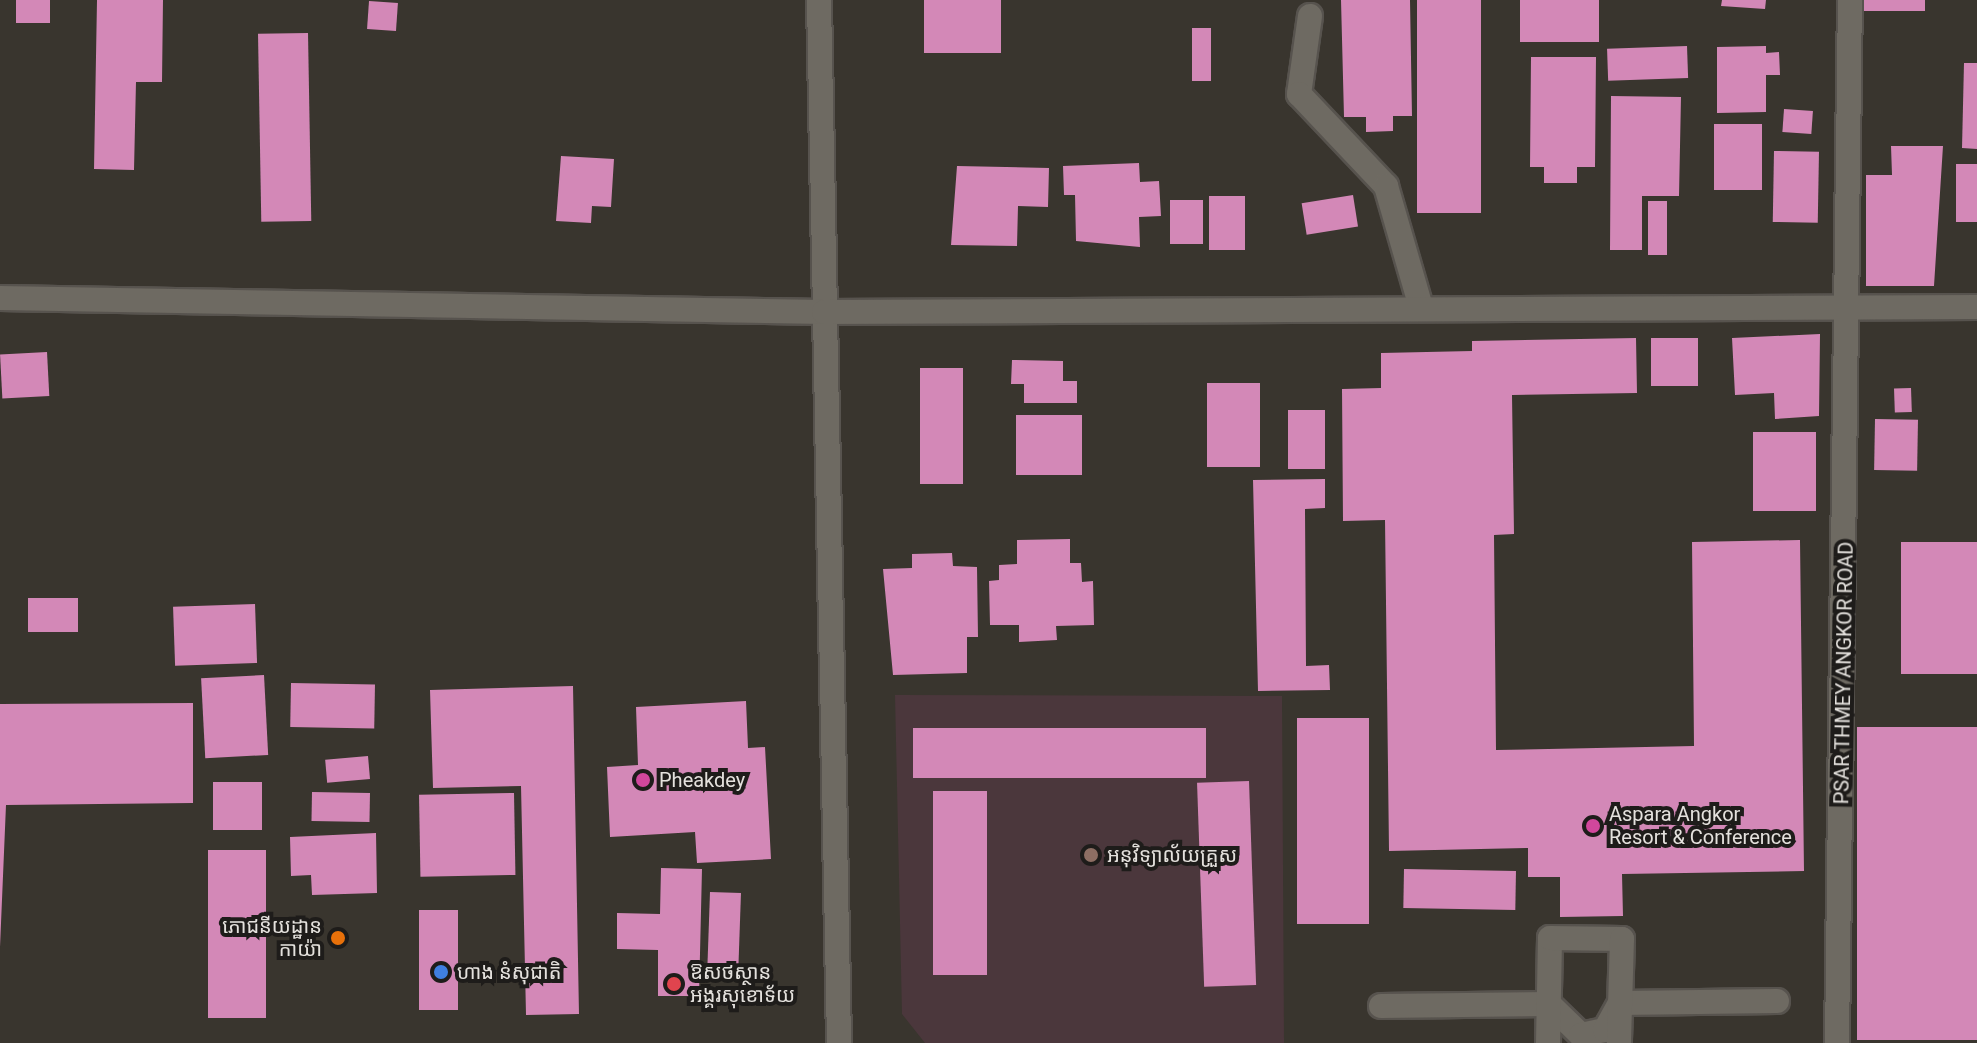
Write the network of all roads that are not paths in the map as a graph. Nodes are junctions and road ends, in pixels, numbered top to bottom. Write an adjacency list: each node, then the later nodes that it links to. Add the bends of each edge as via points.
1 (819, 0): 8 (street)
2 (1850, 0): 5 (street, PSAR THMEY ANGKOR ROAD)
3 (1310, 16): 6 (street, via 1299,94 1386,186)
4 (0, 298): 8 (street)
5 (1851, 304): 6 (street); 7 (street); 16 (street, PSAR THMEY ANGKOR ROAD)
6 (1421, 307): 8 (street)
7 (1977, 307)
8 (824, 312): 13 (street)
9 (1777, 1001): 10 (street)
10 (1620, 1003): 11 (street, via 1605,1030 1581,1035); 11 (street, via 1622,939 1550,938); 15 (street)
11 (1549, 1004): 12 (street); 14 (street)
12 (1381, 1006)
13 (839, 1043)
14 (1548, 1043)
15 (1619, 1043)
16 (1837, 1043)

